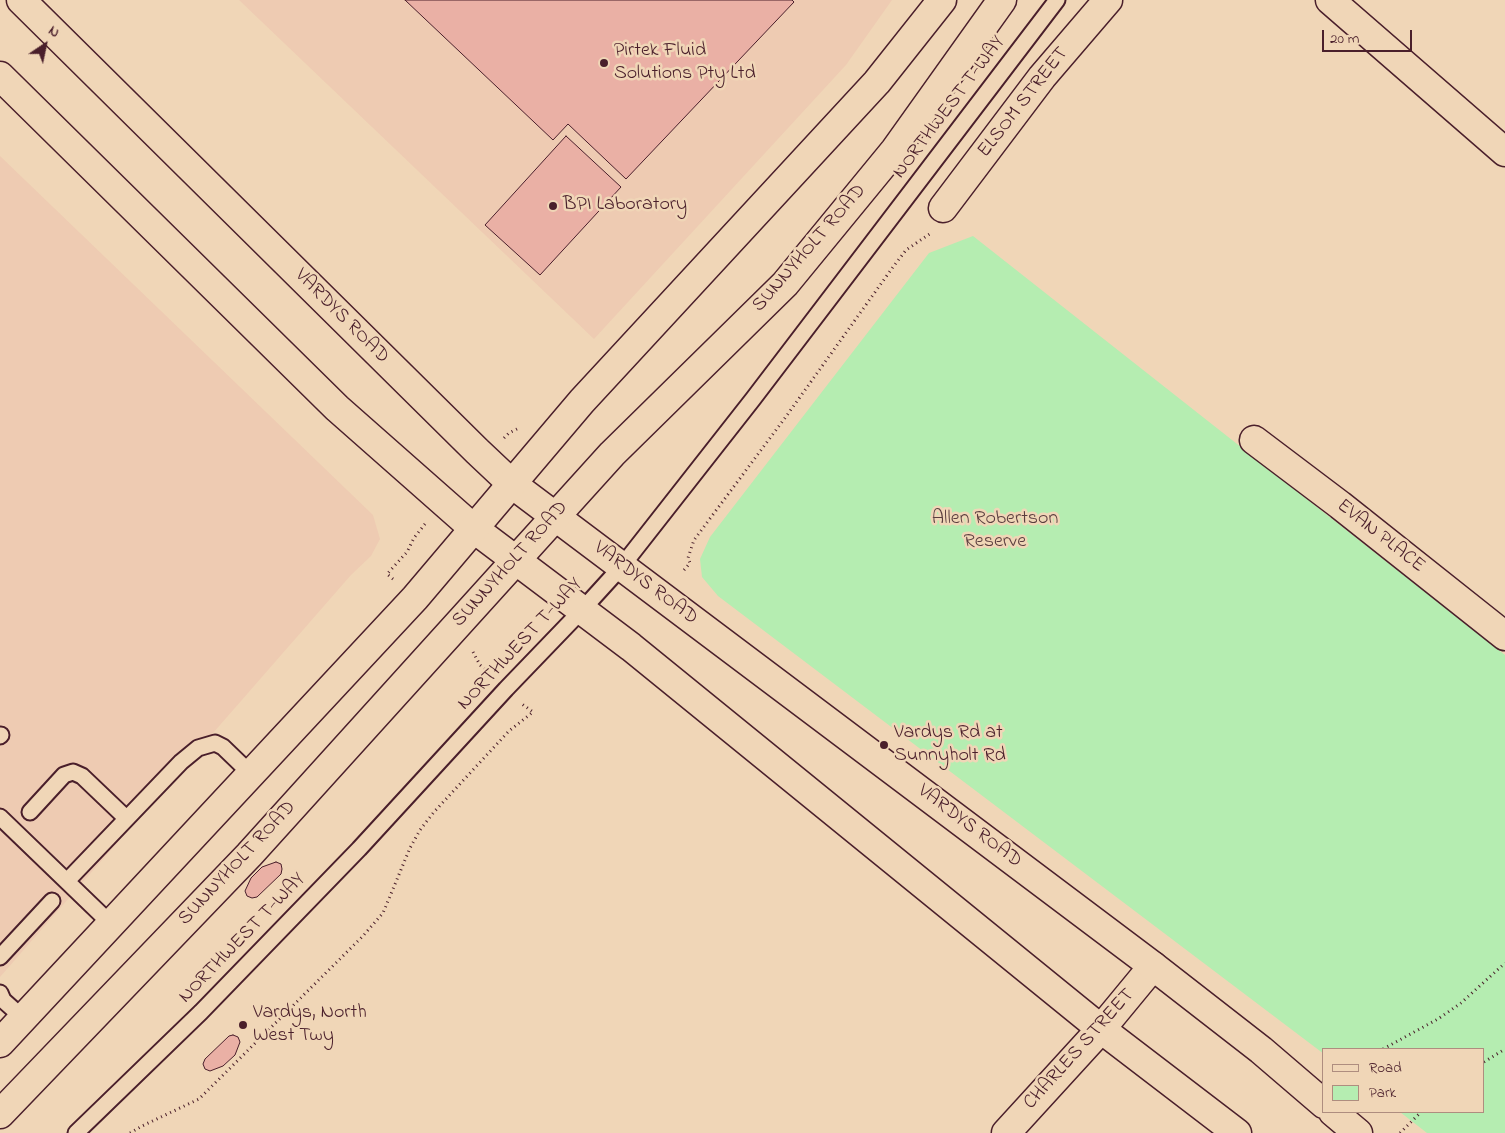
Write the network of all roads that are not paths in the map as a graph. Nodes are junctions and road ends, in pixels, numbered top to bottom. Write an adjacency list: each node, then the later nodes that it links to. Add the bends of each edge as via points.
1 (21, 0): 11 (main road, VARDYS ROAD)
2 (942, 0): 11 (main road, via 877,82 582,401)
3 (1002, 0): 12 (main road, SUNNYHOLT ROAD, via 895,150 785,284 612,454)
4 (1057, 0): 15 (lane, NORTHWEST T-WAY)
5 (1108, 0): 9 (main road, ELSOM STREET, via 1042,77)
6 (1330, 0): 8 (main road)
7 (0, 76): 13 (main road, via 337,408)
8 (1505, 152)
9 (943, 208)
10 (1254, 440): 17 (main road, EVAN PLACE)
11 (512, 484): 12 (main road, VARDYS ROAD); 13 (main road)
12 (554, 516): 14 (main road, SUNNYHOLT ROAD); 15 (main road, VARDYS ROAD)
13 (473, 528): 14 (main road); 18 (main road, via 415,598)
14 (514, 560): 16 (main road); 33 (main road, SUNNYHOLT ROAD, via 249,855)
15 (622, 566): 16 (lane, NORTHWEST T-WAY); 26 (main road, VARDYS ROAD)
16 (582, 610): 29 (main road); 34 (lane, NORTHWEST T-WAY, via 208,1005)
17 (1505, 636)
18 (251, 774): 21 (lane, via 223,747 214,743 198,748); 24 (main road)
19 (30, 812): 21 (lane, via 64,775 73,772 82,776)
20 (0, 818): 22 (lane)
21 (126, 818): 22 (lane)
22 (67, 881): 24 (lane)
23 (52, 901): 25 (lane)
24 (112, 924): 28 (main road)
25 (0, 957)
26 (1153, 966): 29 (main road, CHARLES STREET); 31 (main road, VARDYS ROAD)
27 (0, 993): 28 (lane, via 3,1000)
28 (23, 1018): 30 (main road)
29 (1101, 1029): 35 (main road, CHARLES STREET); 36 (main road)
30 (0, 1043)
31 (1322, 1102)
32 (1334, 1113): 37 (main road)
33 (0, 1114)
34 (76, 1133)
35 (1006, 1133)
36 (1237, 1133)
37 (1358, 1133)

